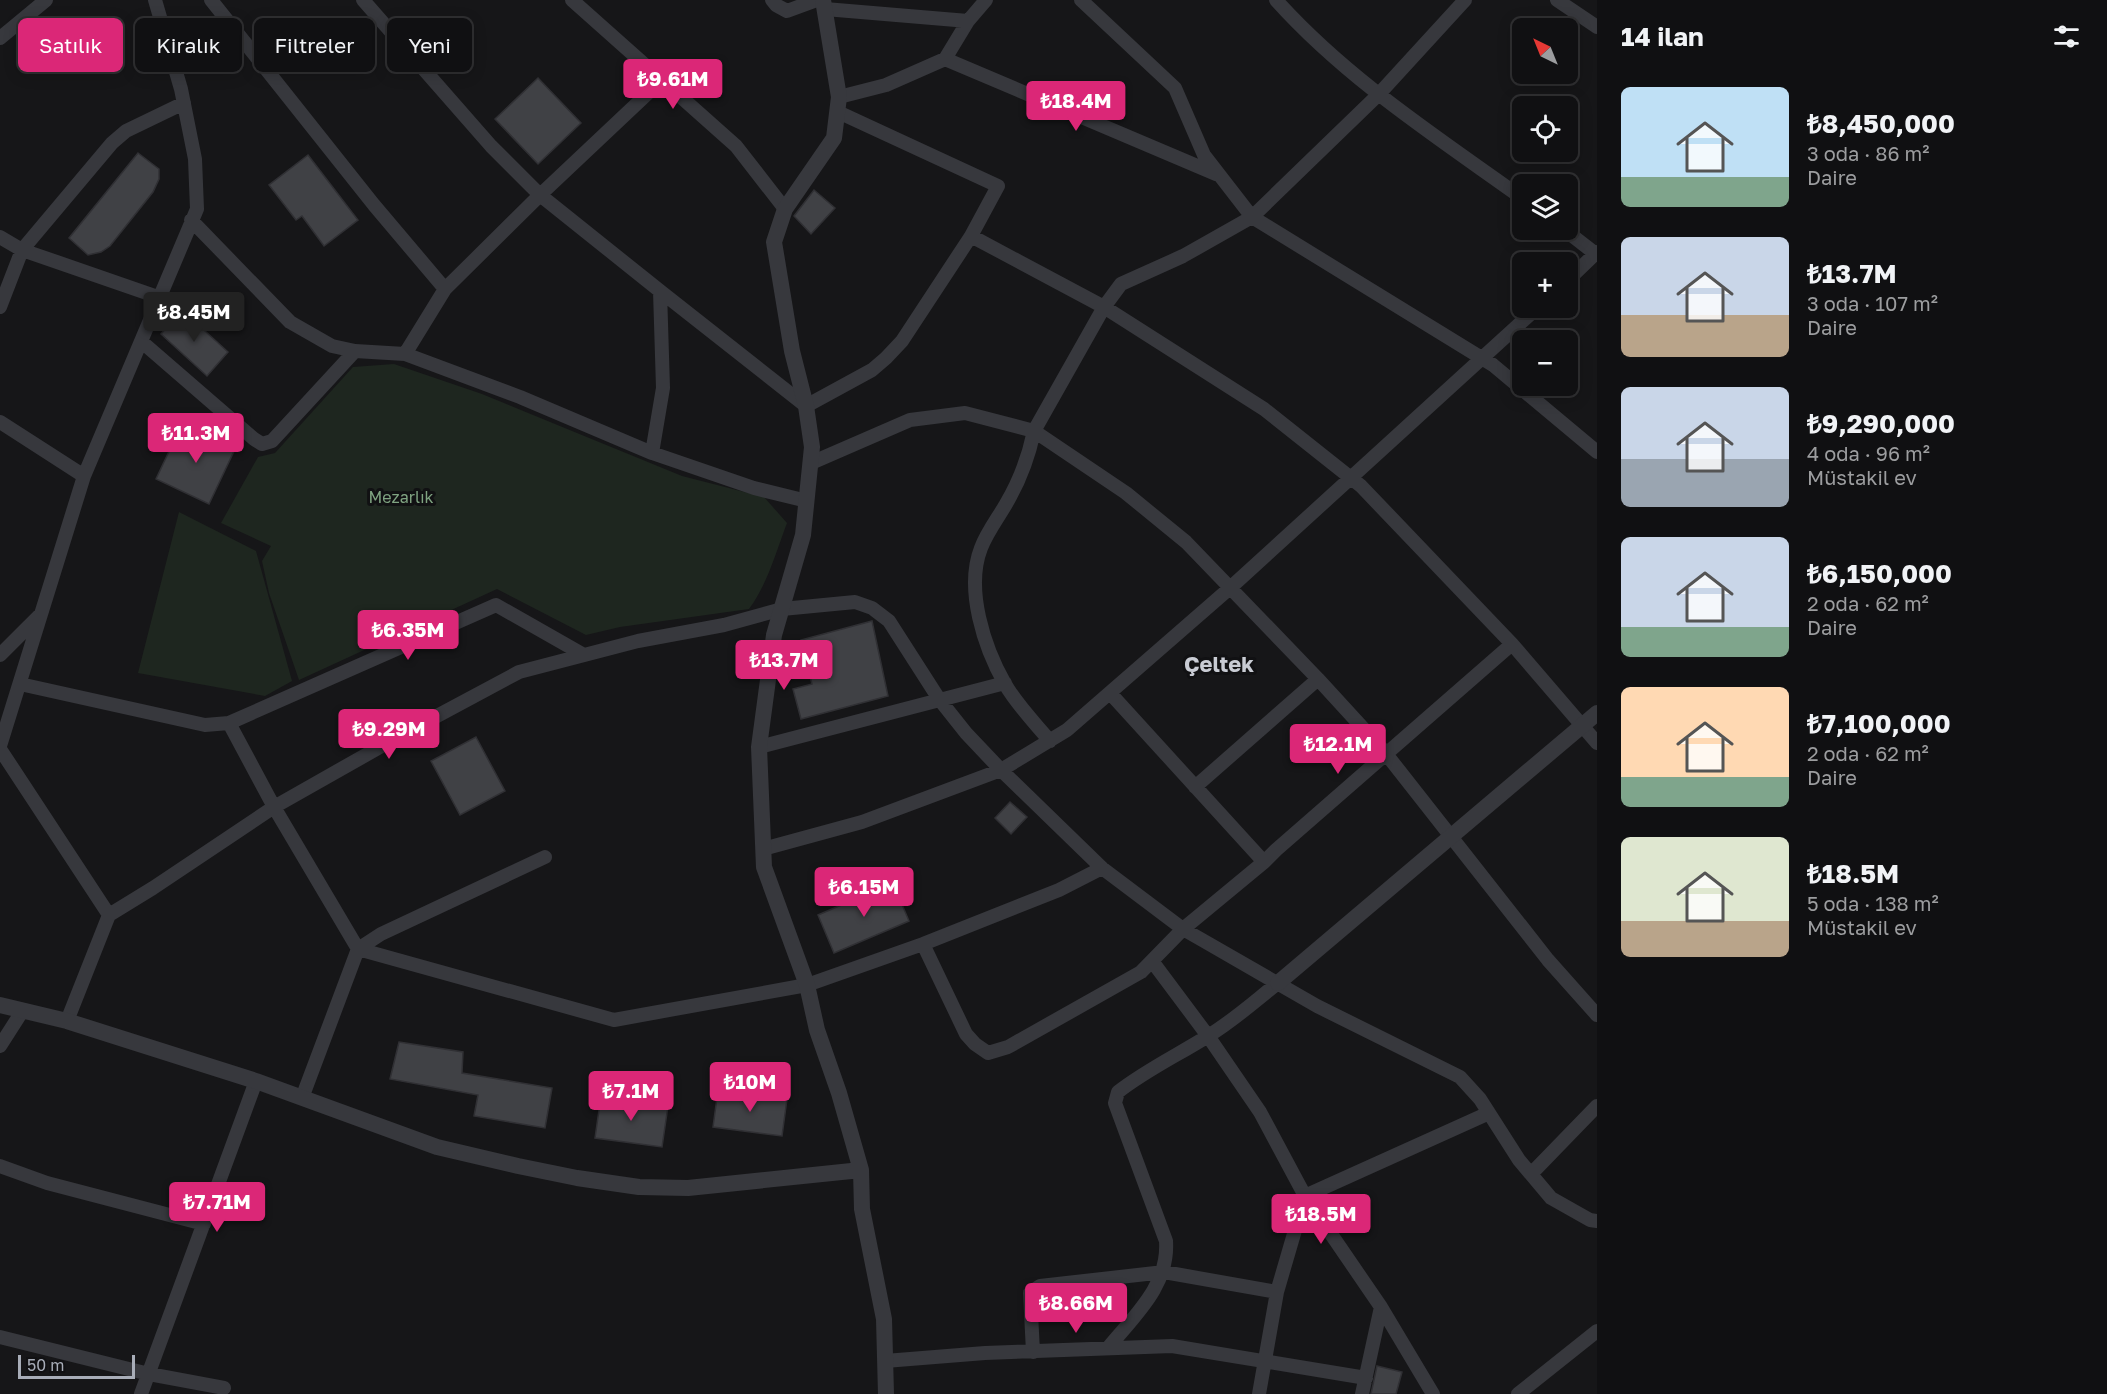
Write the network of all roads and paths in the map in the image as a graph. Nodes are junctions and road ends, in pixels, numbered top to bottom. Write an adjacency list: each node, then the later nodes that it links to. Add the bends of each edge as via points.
1 (46, 0): 15 (street)
2 (155, 0): 19 (street)
3 (211, 0): 33 (street)
4 (363, 0): 23 (street, via 491,146)
5 (572, 0): 17 (street)
6 (772, 0): 12 (street, via 788,11)
7 (986, 0): 13 (street)
8 (1081, 0): 21 (street, via 1175,88 1204,155)
9 (1276, 0): 18 (street, via 1299,26)
10 (1465, 0): 18 (street)
11 (1557, 0): 14 (street)
12 (822, 3): 13 (street); 20 (street)
13 (969, 21): 16 (street)
14 (1597, 27)
15 (0, 39)
16 (945, 59): 20 (street); 21 (street)
17 (663, 79): 23 (street); 24 (street, via 736,146)
18 (1378, 95): 22 (street); 25 (street)
19 (184, 103): 26 (street, via 195,159 197,209); 30 (street, via 126,131 112,143)
20 (839, 104): 24 (street, via 834,138); 27 (street, via 998,186)
21 (1219, 175): 25 (street)
22 (1512, 191)
23 (540, 195): 33 (street); 34 (street)
24 (785, 208): 43 (street, via 774,242 792,351)
25 (1252, 217): 37 (street, via 1184,256 1120,284); 42 (street)
26 (191, 220): 35 (street); 40 (street, via 290,322 332,346)
27 (971, 236): 37 (street); 43 (street, via 886,358 872,370)
28 (0, 237): 30 (street)
29 (1578, 239): 31 (street)
30 (22, 250): 35 (street); 36 (street)
31 (1597, 253): 32 (street)
32 (1578, 270)
33 (445, 289): 41 (street)
34 (660, 291): 43 (street); 47 (street, via 663,388)
35 (158, 297): 39 (street)
36 (0, 306)
37 (1104, 307): 45 (street); 50 (street, via 1264,409)
38 (1526, 318): 42 (street)
39 (142, 342): 40 (street, via 262,444 272,441); 49 (street)
40 (355, 351): 41 (street)
41 (405, 354): 47 (street)
42 (1482, 358): 46 (street); 50 (street)
43 (806, 406): 48 (street)
44 (0, 422): 49 (street)
45 (1034, 431): 48 (street, via 965,413 910,420); 52 (street, via 1126,493 1186,542); 59 (street, via 1008,500 981,547 974,584 987,642)
46 (1597, 452)
47 (652, 453): 51 (street, via 754,488)
48 (811, 463): 51 (street)
49 (84, 476): 54 (street)
50 (1351, 478): 52 (street); 55 (street)
51 (807, 501): 53 (street, via 803,535)
52 (1230, 588): 58 (street); 61 (street)
53 (782, 609): 57 (street); 62 (street, via 855,602 872,608 889,621); 69 (street, via 774,635)
54 (42, 612): 56 (street); 60 (street)
55 (1512, 644): 65 (street); 70 (street)
56 (2, 650)
57 (584, 655): 64 (street, via 496,605); 73 (street, via 519,672)
58 (1318, 679): 70 (street); 72 (street)
59 (1005, 683): 62 (street); 66 (street)
60 (20, 684): 64 (street, via 205,725); 68 (street)
61 (1110, 693): 66 (street); 72 (street)
62 (939, 699): 69 (street); 71 (street)
63 (1597, 712): 65 (street)
64 (229, 723): 73 (street)
65 (1582, 725): 67 (street); 74 (street)
66 (1050, 741): 71 (street)
67 (1597, 743)
68 (0, 747): 79 (street)
69 (759, 747): 75 (street)
70 (1386, 754): 74 (street); 77 (street)
71 (1001, 770): 75 (street, via 862,822); 78 (street)
72 (1195, 787): 77 (street)
73 (273, 807): 79 (street); 82 (street)
74 (1451, 837): 84 (street); 86 (street, via 1548,960)
75 (763, 849): 85 (street, via 764,867)
76 (545, 857): 82 (street, via 381,933)
77 (1264, 862): 80 (street)
78 (1102, 868): 80 (street); 81 (street, via 1059,891)
79 (109, 915): 90 (street)
80 (1183, 929): 83 (street); 84 (street)
81 (923, 944): 83 (street, via 966,1034 988,1053 1008,1047 1141,972); 85 (street)
82 (358, 949): 85 (street, via 614,1020); 94 (street)
83 (1152, 961): 91 (street)
84 (1278, 983): 91 (street); 96 (street, via 1460,1077)
85 (807, 985): 98 (street, via 817,1030)
86 (1592, 999): 89 (street)
87 (0, 1005): 88 (street)
88 (23, 1010): 90 (street); 92 (street)
89 (1597, 1015)
90 (68, 1022): 93 (street)
91 (1208, 1036): 100 (street, via 1260,1112); 103 (street, via 1132,1080 1118,1092 1115,1103 1166,1241)
92 (0, 1046)
93 (256, 1081): 94 (street); 102 (street)
94 (302, 1098): 98 (street, via 437,1147 639,1187 688,1188)
95 (1597, 1107): 99 (street)
96 (1489, 1113): 99 (street); 100 (street)
97 (0, 1166): 102 (street, via 46,1183)
98 (861, 1170): 111 (street, via 862,1209 884,1319)
99 (1531, 1174): 101 (street, via 1551,1198)
100 (1305, 1196): 104 (street); 105 (street)
101 (1597, 1221)
102 (204, 1224): 112 (street)
103 (1164, 1272): 104 (street); 108 (street); 109 (street, via 1040,1286 1030,1293)
104 (1277, 1292): 110 (street)
105 (1381, 1307): 113 (street); 119 (street)
106 (1597, 1331): 120 (street)
107 (0, 1337): 112 (street)
108 (1108, 1348): 109 (street); 110 (street, via 1172,1346)
109 (1033, 1352): 111 (street)
110 (1266, 1360): 113 (street); 117 (street)
111 (885, 1361): 116 (street)
112 (149, 1374): 114 (street); 115 (street)
113 (1366, 1378): 118 (street)
114 (224, 1388)
115 (141, 1394)
116 (886, 1394)
117 (1259, 1394)
118 (1362, 1394)
119 (1433, 1394)
120 (1518, 1394)

